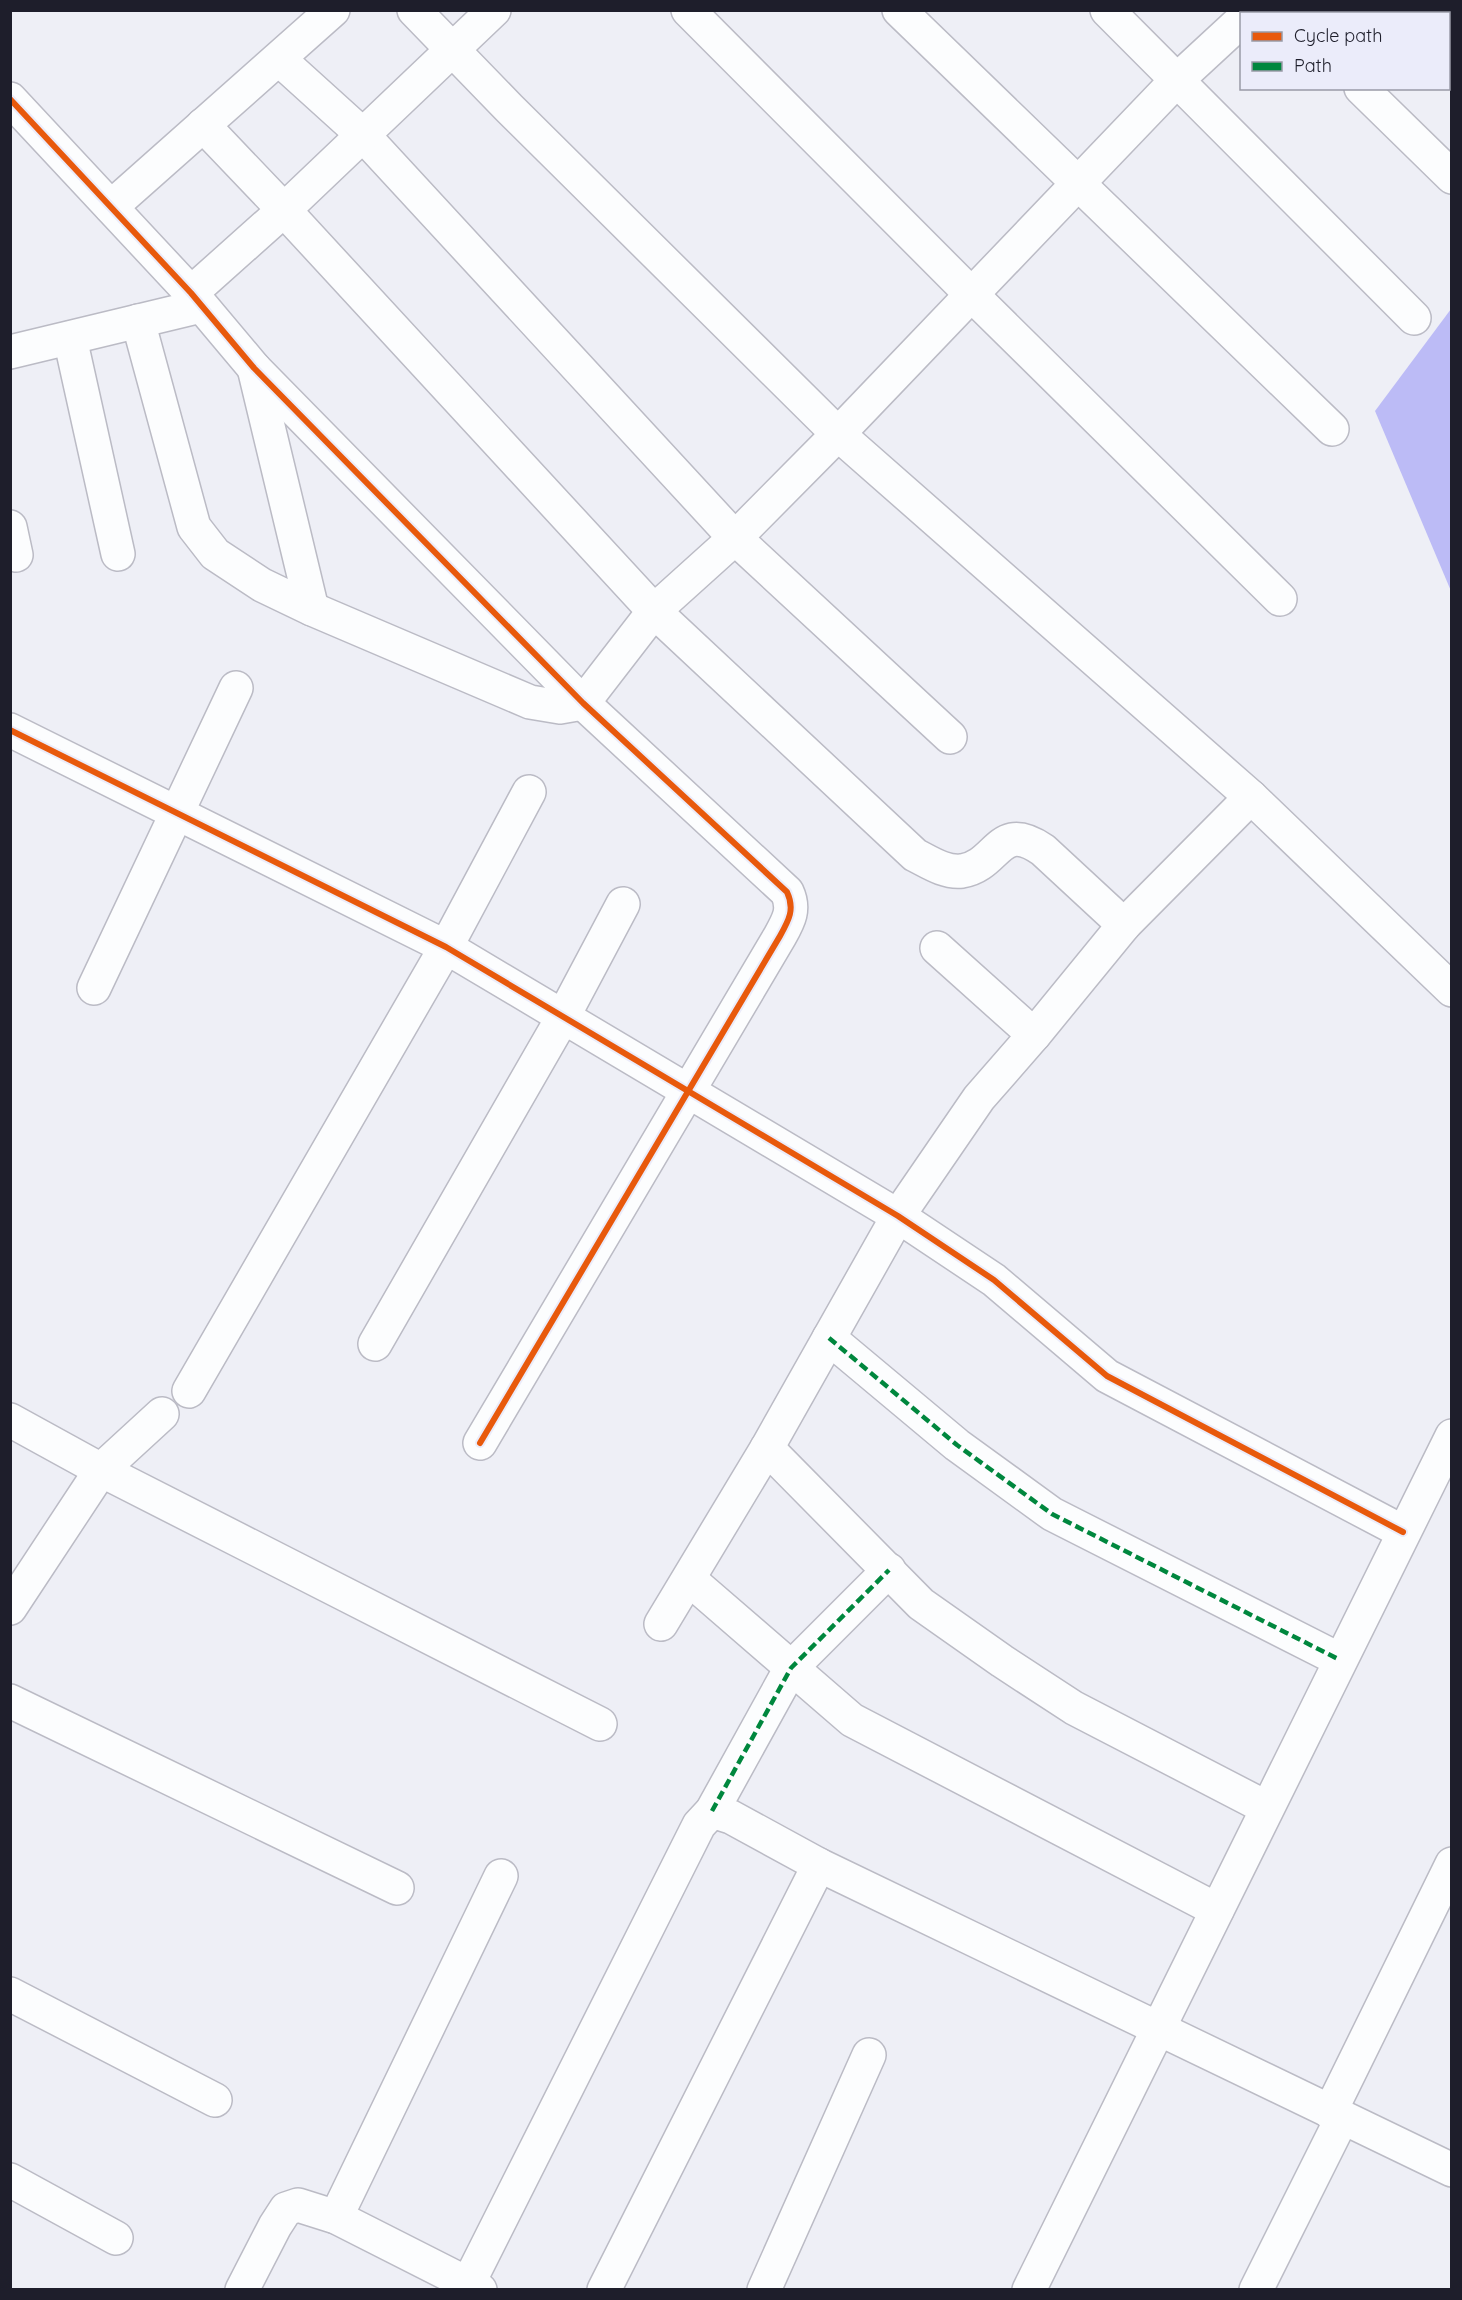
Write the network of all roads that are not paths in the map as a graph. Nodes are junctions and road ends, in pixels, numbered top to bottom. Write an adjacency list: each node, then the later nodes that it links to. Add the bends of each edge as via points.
1 (333, 10): 9 (street)
2 (414, 10): 8 (street)
3 (494, 10): 8 (street)
4 (688, 10): 19 (street)
5 (899, 10): 16 (street)
6 (1107, 10): 10 (street)
7 (1240, 22): 10 (street)
8 (452, 50): 14 (street); 27 (street)
9 (279, 59): 13 (street); 14 (street)
10 (1176, 81): 16 (street); 21 (street)
11 (1363, 90): 15 (street)
12 (10, 99): 17 (street)
13 (203, 125): 17 (street); 18 (street)
14 (363, 135): 18 (street); 28 (street)
15 (1452, 177)
16 (1078, 183): 19 (street); 26 (street)
17 (111, 207): 20 (street)
18 (284, 210): 20 (street); 32 (street)
19 (972, 295): 27 (street); 30 (street)
20 (196, 299): 22 (street); 25 (street)
21 (1414, 318)
22 (138, 321): 23 (street); 31 (street, via 194,527 215,554 262,585)
23 (70, 338): 24 (street); 29 (street)
24 (10, 352)
25 (254, 368): 31 (street); 34 (street)
26 (1332, 429)
27 (838, 434): 28 (street); 38 (street)
28 (735, 538): 32 (street); 36 (street)
29 (118, 554)
30 (1280, 599)
31 (312, 609): 34 (street, via 530,702 560,707)
32 (654, 611): 34 (street); 41 (street, via 915,855 944,869 963,871 1005,843 1018,838 1031,842)
33 (236, 688): 39 (street)
34 (583, 703): 48 (street, via 787,892 792,903 790,918)
35 (10, 730): 39 (street)
36 (950, 737)
37 (529, 792): 42 (street)
38 (1251, 797): 41 (street); 45 (street)
39 (177, 813): 42 (street); 44 (street)
40 (623, 904): 46 (street)
41 (1124, 925): 47 (street)
42 (446, 947): 46 (street); 52 (street)
43 (937, 948): 47 (street)
44 (94, 988)
45 (1452, 990)
46 (563, 1017): 48 (street); 51 (street)
47 (1034, 1035): 49 (street, via 979,1098)
48 (687, 1091): 49 (street); 56 (street)
49 (898, 1216): 50 (street); 59 (street, via 994,1280 1107,1376)
50 (829, 1338): 57 (street); 64 (street, via 957,1445 1052,1514)
51 (375, 1344)
52 (189, 1390)
53 (162, 1414): 58 (street)
54 (10, 1420): 58 (street)
55 (1452, 1436): 59 (street)
56 (480, 1443)
57 (767, 1448): 60 (street); 61 (street)
58 (102, 1470): 62 (street); 67 (street)
59 (1403, 1532): 64 (street)
60 (889, 1570): 65 (street); 68 (street, via 921,1604 1074,1708)
61 (689, 1579): 63 (street); 65 (street)
62 (10, 1608)
63 (662, 1624)
64 (1340, 1660): 68 (street)
65 (791, 1668): 69 (street); 74 (street, via 852,1720)
66 (10, 1701): 73 (street)
67 (600, 1724)
68 (1267, 1808): 74 (street)
69 (712, 1811): 71 (street, via 731,1817); 84 (street, via 699,1825)
70 (1452, 1864): 79 (street)
71 (819, 1865): 76 (street); 86 (street)
72 (501, 1876): 82 (street)
73 (397, 1888)
74 (1217, 1910): 76 (street)
75 (10, 1994): 78 (street)
76 (1158, 2029): 79 (street); 88 (street)
77 (869, 2055): 87 (street)
78 (215, 2100)
79 (1336, 2115): 80 (street); 89 (street)
80 (1452, 2170)
81 (10, 2180): 83 (street)
82 (336, 2217): 84 (street); 85 (street, via 298,2205 286,2209)
83 (116, 2238)
84 (471, 2288)
85 (242, 2289)
86 (604, 2289)
87 (764, 2289)
88 (1029, 2289)
89 (1256, 2289)

